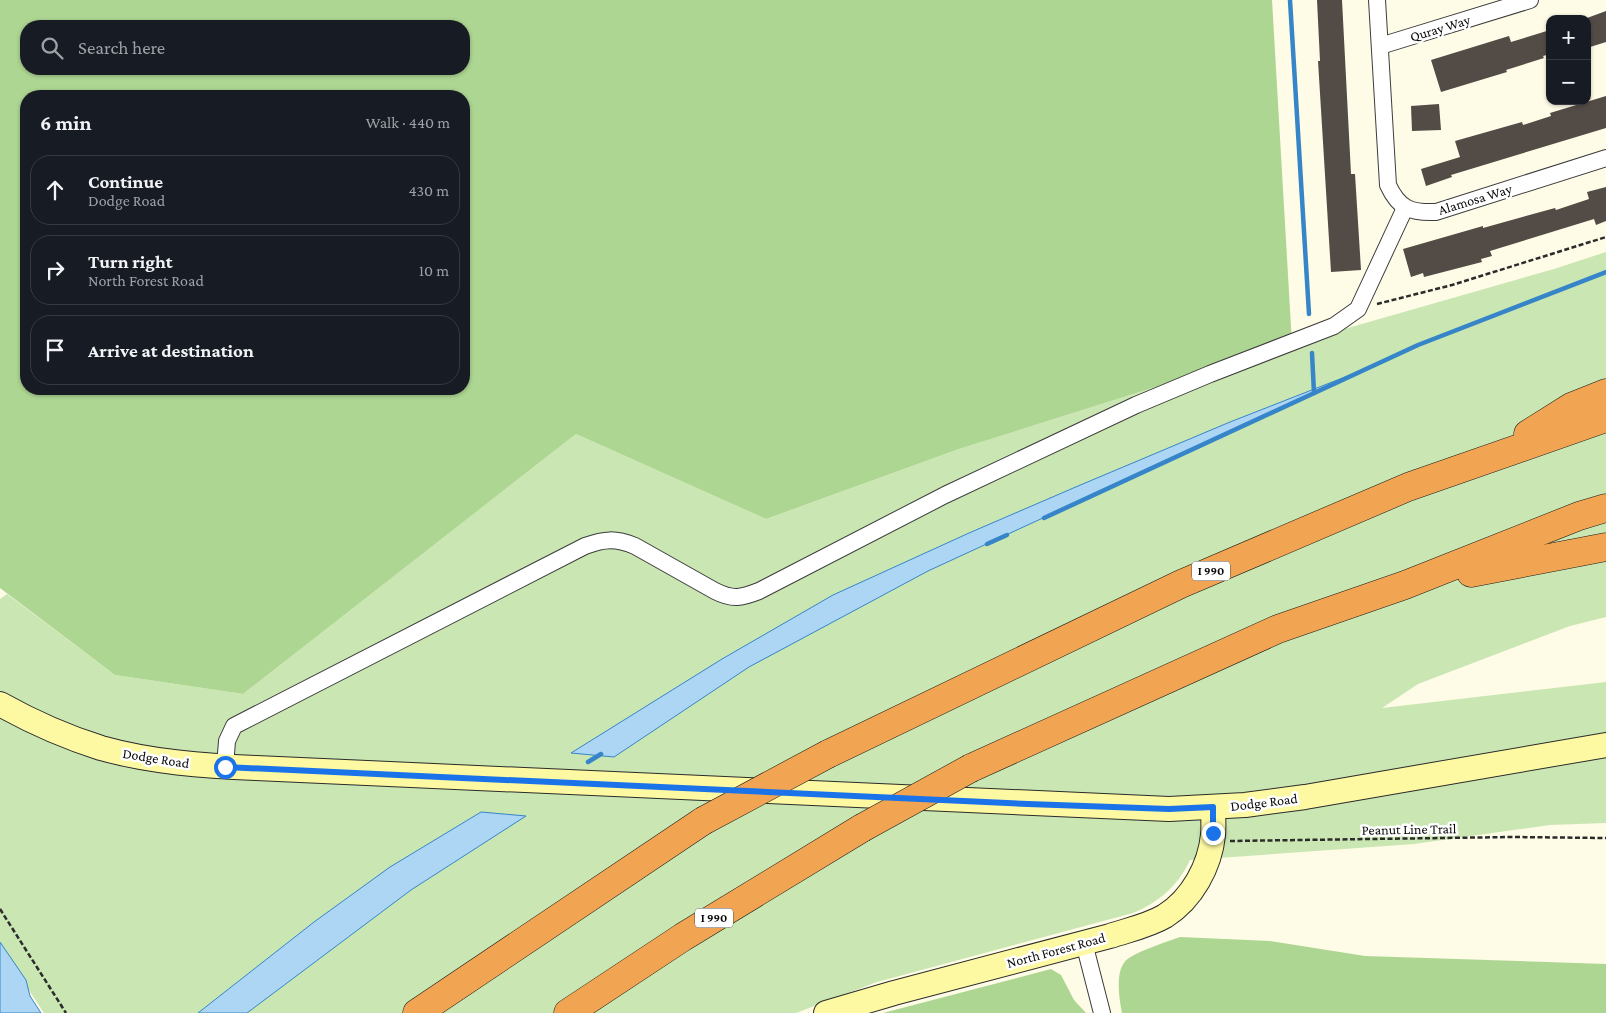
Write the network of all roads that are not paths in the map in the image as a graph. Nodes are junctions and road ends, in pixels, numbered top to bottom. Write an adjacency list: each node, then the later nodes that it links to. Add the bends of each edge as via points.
1 (1377, 0): 3 (street)
2 (1530, 0): 3 (street, Quray Way)
3 (1380, 46): 5 (street, via 1388,185)
4 (1606, 158): 5 (street, Alamosa Way, via 1436,212)
5 (1405, 208): 14 (street, via 1358,309 1334,326 1136,405 945,495 743,598 715,592 622,541 604,540 585,546 234,726 227,741)
6 (1606, 393): 8 (highway, via 1571,407)
7 (1606, 418): 8 (highway, I 990)
8 (1488, 459): 17 (highway, I 990, bridge, via 1408,487 1181,584 828,754 703,821)
9 (1606, 508): 11 (highway, I 990)
10 (1606, 547): 11 (highway)
11 (1405, 585): 18 (highway, I 990, bridge, via 1278,629 971,768 862,828 682,937)
12 (0, 704): 14 (street, Dodge Road, via 70,737 102,748 136,756)
13 (1606, 745): 15 (street, Dodge Road, via 1305,796)
14 (225, 767): 15 (street, Dodge Road, via 1018,804 1169,809)
15 (1213, 807): 16 (street, North Forest Road, via 1208,860 1197,882 1174,910 1144,925)
16 (1084, 943): 19 (street, North Forest Road); 20 (street)
17 (417, 1013)
18 (568, 1013)
19 (826, 1013)
20 (1102, 1013)

